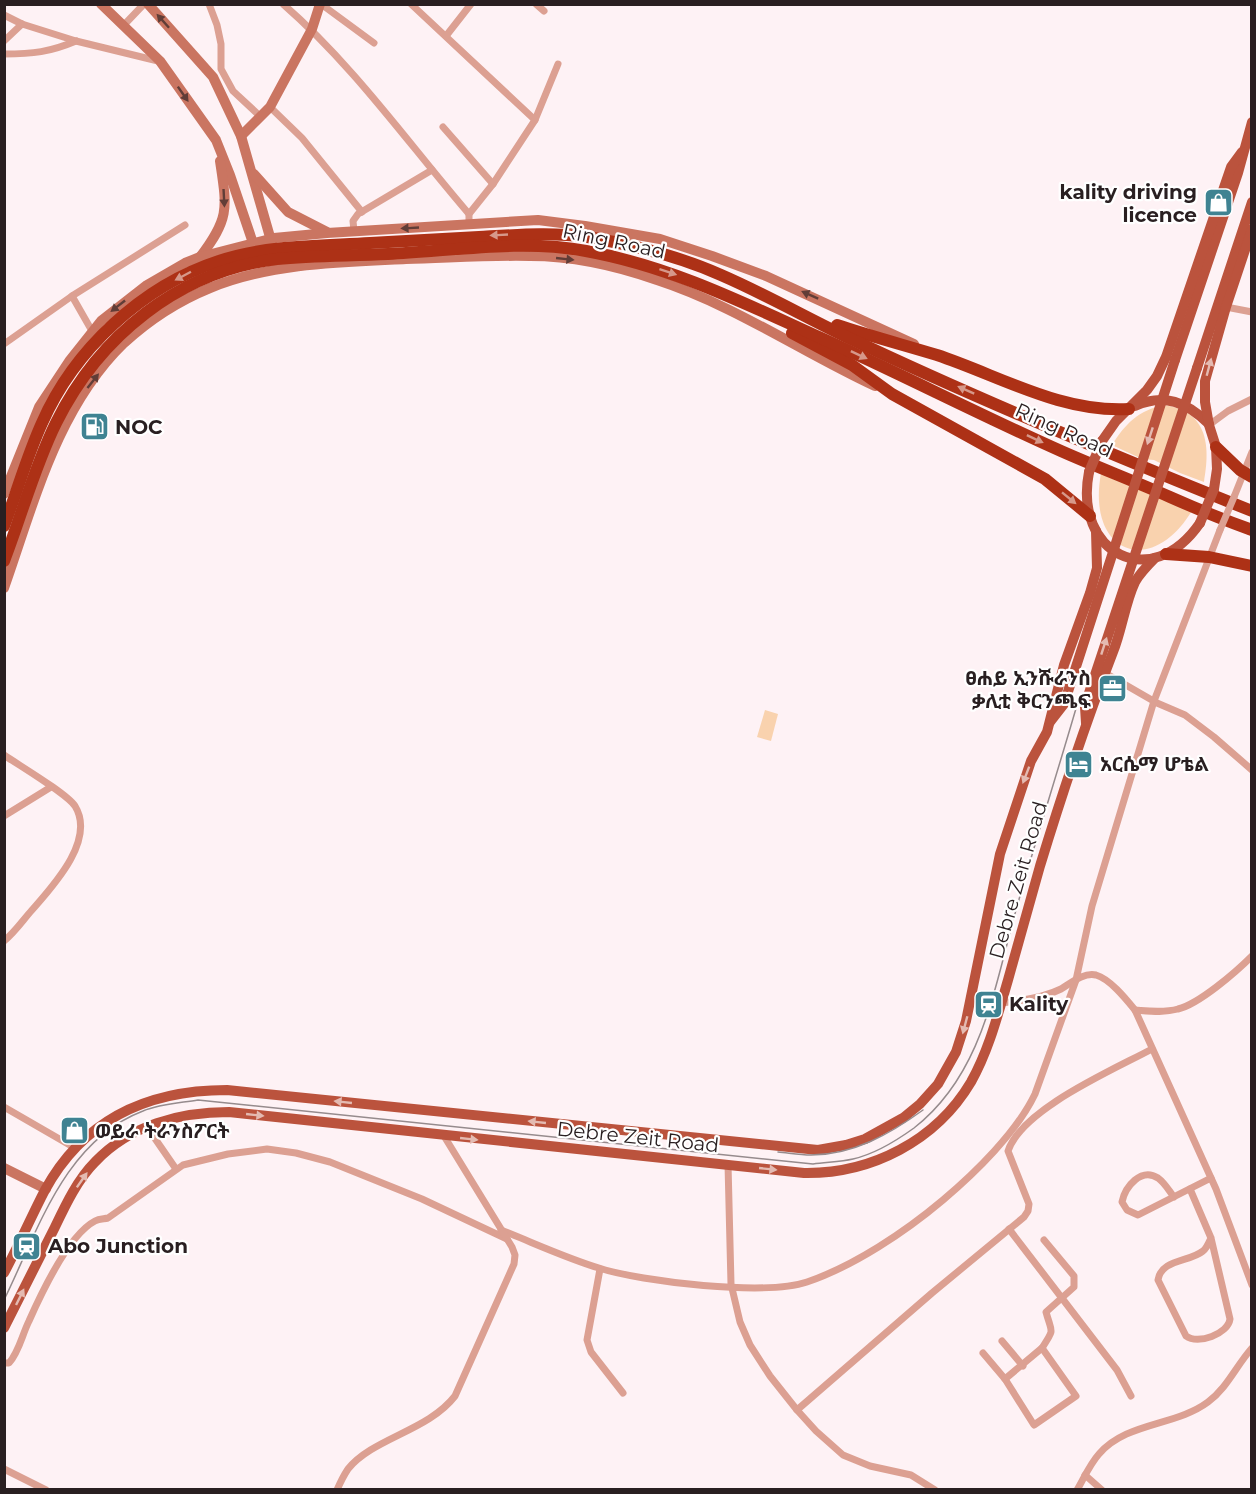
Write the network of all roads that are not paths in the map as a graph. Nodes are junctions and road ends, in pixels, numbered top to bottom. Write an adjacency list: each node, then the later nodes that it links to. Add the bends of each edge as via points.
1 (101, 4): 12 (street)
2 (146, 4): 12 (street); 21 (street, one-way to 2)
3 (209, 4): 21 (street, via 220,44)
4 (283, 4): 13 (street)
5 (321, 4): 13 (street); 17 (street)
6 (411, 4): 14 (street)
7 (471, 4): 14 (street)
8 (536, 4): 9 (street)
9 (544, 11)
10 (4, 15): 11 (street)
11 (22, 24): 15 (street); 16 (street)
12 (123, 26): 19 (street)
13 (312, 29): 22 (street); 30 (street)
14 (446, 36): 24 (street)
15 (4, 41)
16 (76, 41): 18 (street, via 53,51); 19 (street)
17 (374, 43)
18 (4, 54)
19 (160, 62): 28 (street, one-way to 28)
20 (558, 64): 24 (street)
21 (217, 73): 23 (street); 27 (street)
22 (270, 106): 23 (street); 34 (street, via 302,138)
23 (261, 117): 27 (street)
24 (535, 120): 32 (street)
25 (1251, 122): 29 (main road)
26 (443, 127): 32 (street)
27 (241, 136): 31 (street)
28 (216, 140): 41 (street); 42 (street, one-way to 42, via 226,204 222,224)
29 (1242, 152): 53 (main road, via 1231,167 1166,357 1157,376); 71 (main road, one-way to 71, bridge, via 1064,704)
30 (432, 170): 34 (street); 35 (street)
31 (251, 171): 39 (street, via 288,212); 40 (street)
32 (493, 184): 35 (street)
33 (1251, 202): 72 (main road, one-way to 33, bridge, via 1088,696)
34 (362, 212): 38 (street, via 353,221)
35 (469, 219): 38 (street, one-way to 38); 50 (street, one-way to 35, via 766,276 660,239 538,220)
36 (185, 225): 43 (street)
37 (1251, 230): 45 (main road)
38 (354, 231): 39 (street)
39 (327, 232): 40 (street)
40 (274, 249): 41 (highway, Ring Road); 41 (street); 44 (highway, Ring Road, one-way to 44, via 530,246 582,250 669,272); 46 (highway, Ring Road, one-way to 40, via 696,265 585,237 529,234)
41 (256, 253): 42 (street); 61 (highway, Ring Road, one-way to 61, via 222,260 188,274 154,293 107,331 52,403); 66 (highway, Ring Road, via 160,302 136,319 93,362 53,428)
42 (200, 257): 48 (street, one-way to 48, via 147,285)
43 (72, 296): 48 (street); 49 (street)
44 (748, 305): 51 (highway, via 852,365); 62 (highway, Ring Road, one-way to 62, via 1065,453)
45 (1226, 307): 47 (street); 54 (main road, one-way to 45, via 1205,381)
46 (793, 310): 50 (highway); 59 (highway, Ring Road, one-way to 46, via 1048,426)
47 (1251, 312)
48 (92, 331): 58 (street, via 39,407)
49 (4, 344)
50 (938, 356): 53 (highway, via 1071,404)
51 (892, 394): 60 (highway, one-way to 60, via 1045,479); 68 (street, one-way to 51, via 61,431 102,369 124,344 181,301 272,269 378,260 532,255 603,264 694,293)
52 (1251, 399): 54 (street)
53 (1129, 409): 54 (main road, via 1158,399 1175,400); 60 (main road, bridge, via 1102,441 1089,472)
54 (1209, 425): 55 (main road)
55 (1216, 447): 57 (highway); 64 (main road, bridge, via 1214,489 1200,523 1181,543)
56 (1251, 452): 57 (street)
57 (1247, 475): 65 (street, bridge)
58 (4, 494)
59 (1251, 511)
60 (1090, 516): 63 (main road)
61 (4, 526)
62 (1251, 530)
63 (1096, 531): 64 (main road, via 1110,550 1123,557 1143,560); 71 (main road, via 1097,568 1064,664)
64 (1160, 556): 65 (highway); 69 (main road, via 1135,584)
65 (1209, 557): 67 (highway); 70 (street)
66 (4, 561)
67 (1251, 566)
68 (4, 588)
69 (1105, 673): 70 (street); 72 (main road)
70 (1154, 701): 74 (street, via 1185,715); 79 (street, via 1092,906)
71 (1050, 722): 88 (main road, Debre Zeit Road, one-way to 88, via 1028,770 1000,854 966,1021 956,1052 921,1104 865,1139 818,1150 198,1090 167,1095 130,1108 111,1118)
72 (1086, 723): 80 (main road, Debre Zeit Road)
73 (4, 755): 75 (street)
74 (1251, 770)
75 (51, 787): 76 (street); 77 (street, via 76,809 80,822 77,843 63,873)
76 (4, 816)
77 (6, 938)
78 (1251, 956): 81 (street, via 1228,977 1180,1009)
79 (1076, 980): 80 (street, via 1042,996); 81 (street, via 1099,976); 84 (street)
80 (1001, 1003): 89 (main road, Debre Zeit Road, one-way to 80, via 804,1173 840,1171 902,1149 924,1136 949,1112 970,1083)
81 (1135, 1010): 82 (street)
82 (1152, 1049): 85 (street); 92 (street)
83 (4, 1107): 88 (street)
84 (1028, 1110): 85 (street); 104 (street, via 976,1171 895,1237 806,1282)
85 (1041, 1110): 96 (street, via 1011,1142 1008,1151 1029,1204 1024,1217)
86 (147, 1126): 87 (main road, Debre Zeit Road, one-way to 87, via 172,1117 229,1112); 91 (street); 106 (main road, Debre Zeit Road, one-way to 86, via 79,1184 101,1156)
87 (444, 1136): 89 (main road, Debre Zeit Road, one-way to 89); 97 (street)
88 (75, 1148): 94 (main road, Debre Zeit Road)
89 (728, 1164): 104 (street)
90 (4, 1168): 94 (street)
91 (176, 1169): 99 (street, via 261,1150 317,1158 422,1199); 111 (street, via 108,1218 83,1231 57,1266 16,1353 9,1363)
92 (1211, 1178): 93 (street); 103 (street)
93 (1190, 1189): 95 (street); 98 (street)
94 (46, 1190): 102 (main road, Debre Zeit Road)
95 (1174, 1197): 95 (street, via 1138,1215 1127,1210 1122,1202 1132,1182 1148,1175 1156,1177)
96 (1009, 1229): 105 (street); 116 (street)
97 (501, 1230): 99 (street); 101 (street)
98 (1211, 1238): 98 (street, via 1230,1319 1225,1329 1192,1340 1186,1336 1158,1280 1159,1274 1165,1267 1204,1251)
99 (507, 1239): 121 (street, via 515,1255 514,1264 455,1396 442,1410 362,1456)
100 (1044, 1240): 105 (street, via 1074,1276 1074,1287)
101 (600, 1269): 104 (street); 114 (street, via 587,1340 591,1352)
102 (4, 1273)
103 (1251, 1285)
104 (732, 1287): 116 (street, via 750,1345)
105 (1063, 1298): 108 (street, via 1046,1312 1052,1334); 115 (street, via 1117,1370)
106 (4, 1328)
107 (1002, 1341): 112 (street)
108 (1042, 1348): 112 (street); 113 (street, via 1075,1398 1034,1425)
109 (1251, 1348): 118 (street, via 1230,1380 1209,1402 1113,1442 1098,1454)
110 (983, 1353): 113 (street)
111 (4, 1363)
112 (1023, 1366): 113 (street)
113 (1005, 1379)
114 (623, 1393)
115 (1131, 1396)
116 (797, 1410): 119 (street, via 843,1455 911,1475)
117 (4, 1469): 120 (street)
118 (1085, 1475): 122 (street); 123 (street)
119 (930, 1488)
120 (46, 1490)
121 (337, 1490)
122 (1077, 1490)
123 (1102, 1490)

